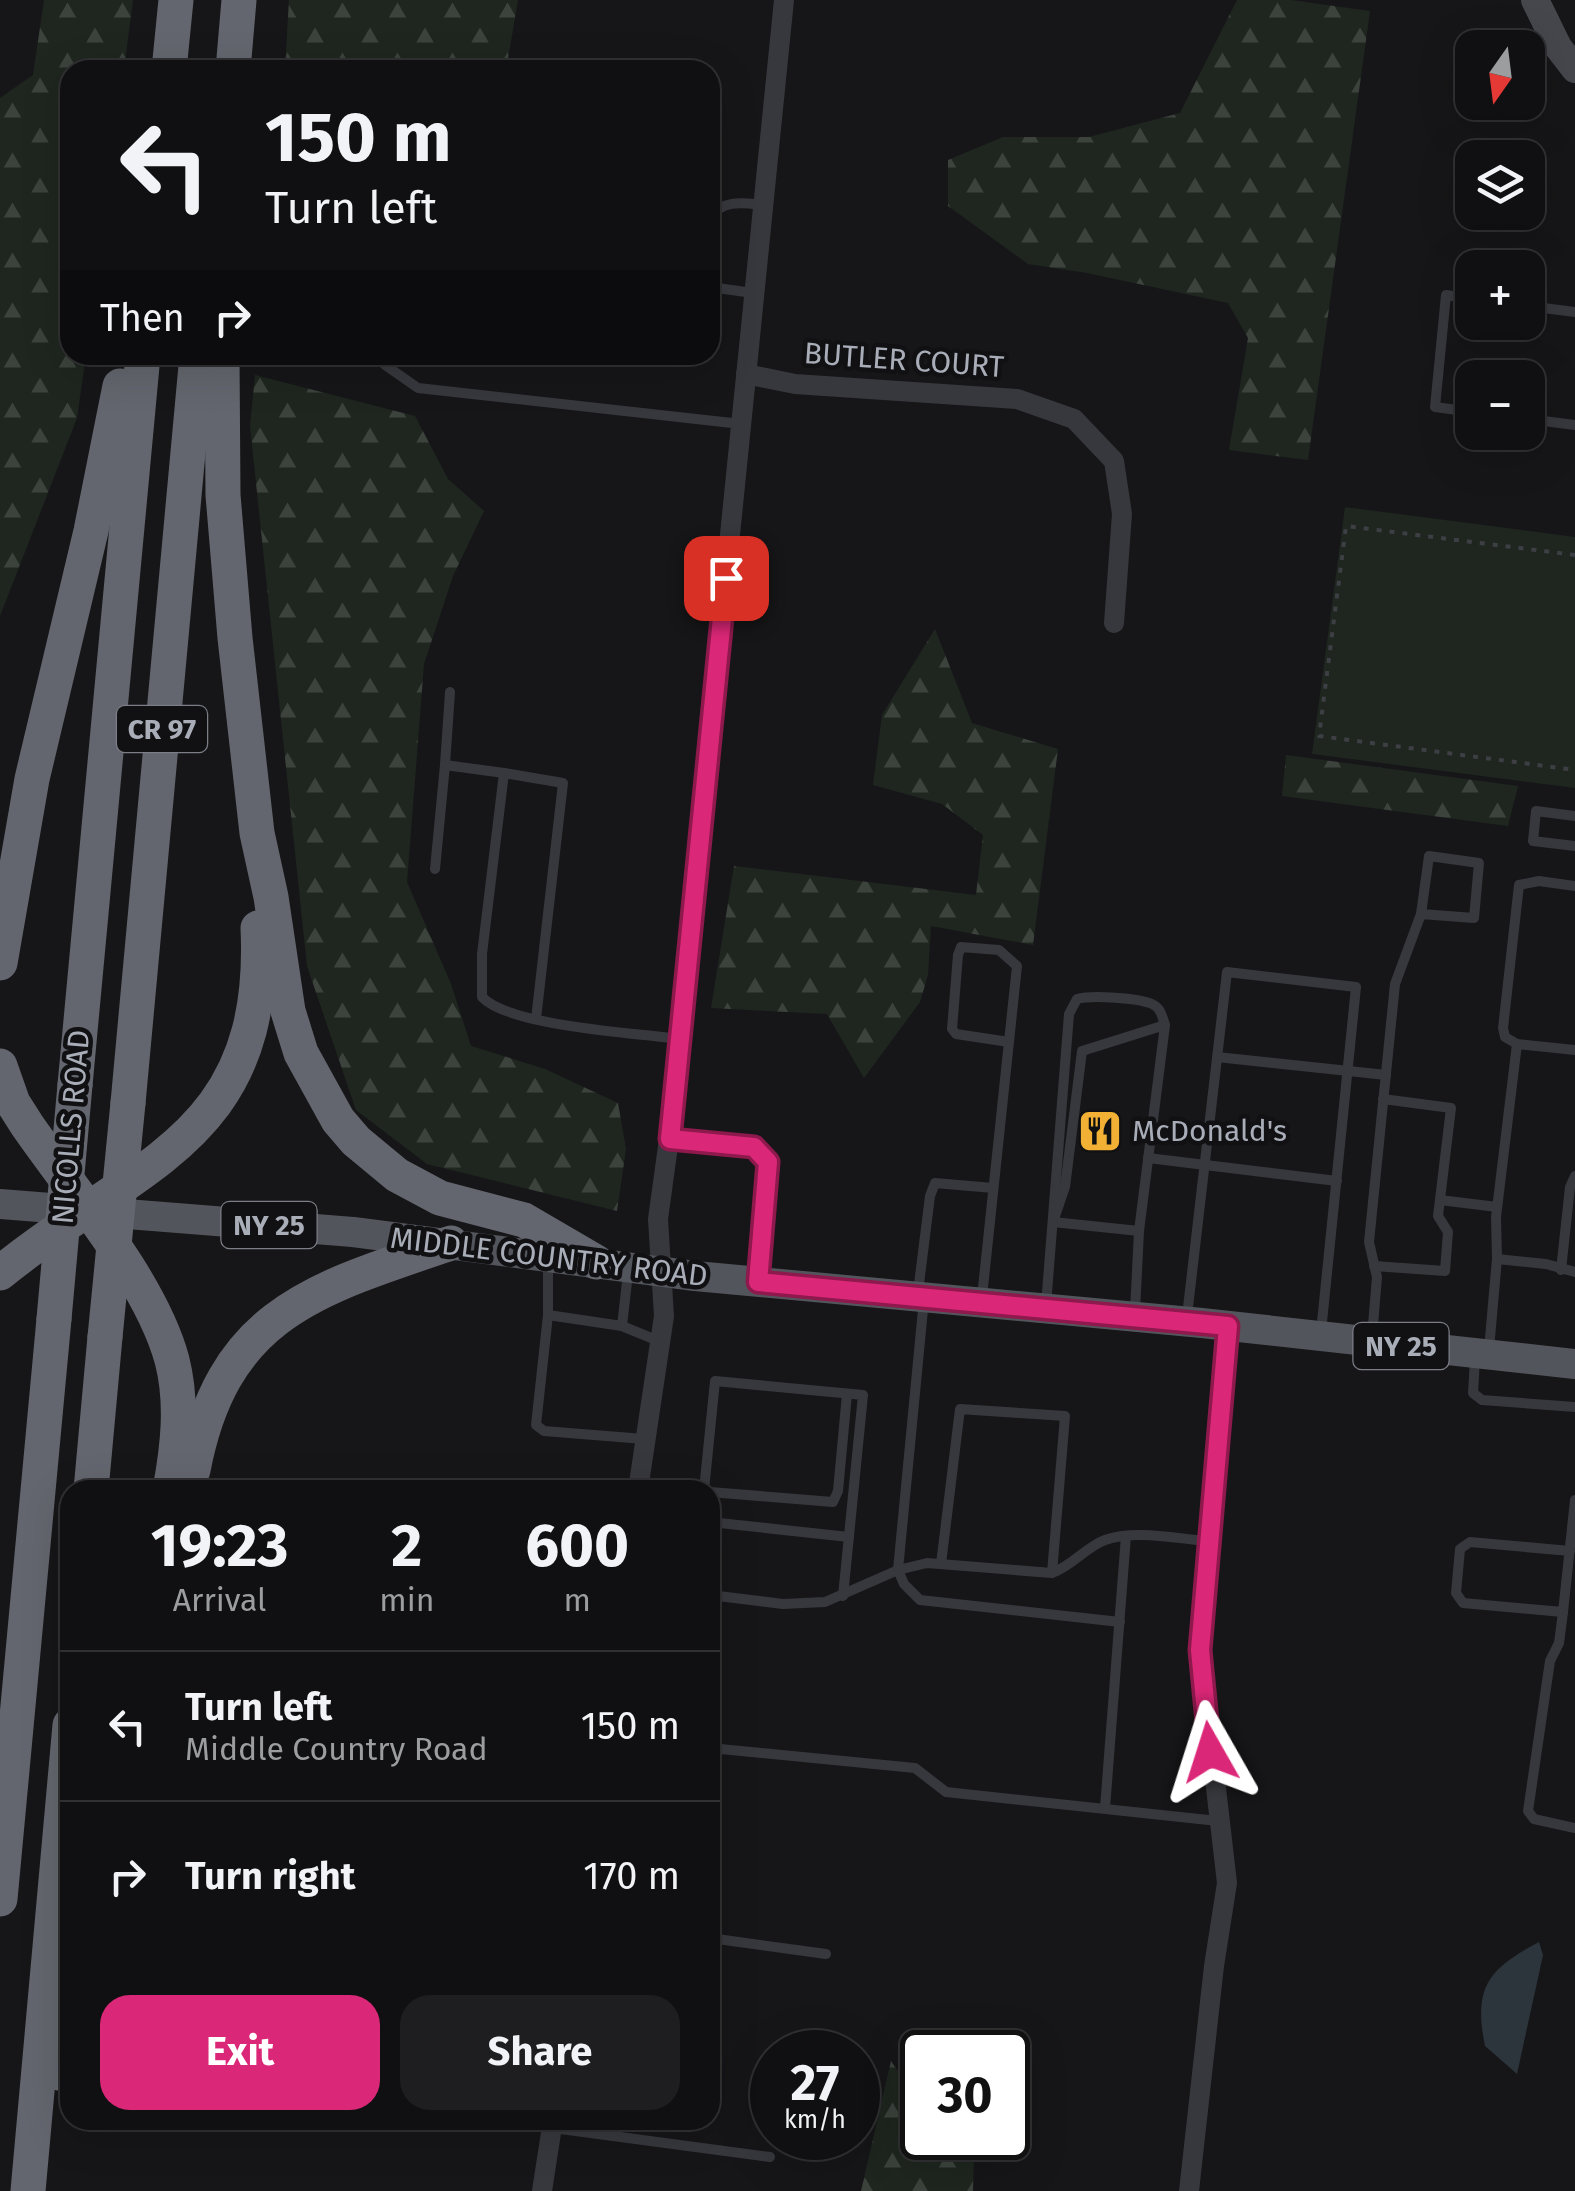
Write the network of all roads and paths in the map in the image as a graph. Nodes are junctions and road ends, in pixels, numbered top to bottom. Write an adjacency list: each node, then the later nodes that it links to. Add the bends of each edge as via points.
1 (176, 0): 7 (highway)
2 (239, 0): 8 (highway)
3 (784, 0): 10 (street)
4 (1535, 0): 5 (street)
5 (1552, 35): 6 (lane); 9 (street)
6 (1545, 38)
7 (170, 60)
8 (233, 60)
9 (1575, 69)
10 (763, 205): 11 (lane); 13 (street)
11 (720, 208)
12 (720, 289): 13 (lane)
13 (754, 294): 22 (street)
14 (1455, 296): 23 (lane, via 1446,295 1435,407)
15 (1545, 308): 16 (lane)
16 (1575, 312)
17 (124, 365): 33 (highway)
18 (142, 365): 114 (highway, NICOLLS ROAD / CR 97, bridge)
19 (196, 365): 90 (highway, NICOLLS ROAD / CR 97, bridge)
20 (222, 365): 35 (highway, via 228,571)
21 (386, 365): 25 (lane, via 418,388)
22 (746, 374): 25 (street); 28 (street, BUTLER COURT, via 795,384 1017,398 1074,419 1114,461 1122,514)
23 (1455, 410)
24 (1545, 421): 26 (lane)
25 (741, 424): 44 (street)
26 (1575, 425)
27 (1575, 555): 31 (path, via 1346,526 1318,736)
28 (1114, 623)
29 (450, 692): 30 (lane)
30 (446, 765): 32 (lane); 38 (lane)
31 (1575, 770)
32 (504, 773): 42 (lane, via 480,988 489,1004); 42 (lane, via 563,783)
33 (32, 779): 37 (highway); 41 (highway)
34 (1575, 816): 36 (lane, via 1536,812 1533,841)
35 (257, 832): 62 (highway, via 259,972 252,1027 237,1067 194,1130); 69 (highway, via 292,1022 311,1075 338,1120 376,1160 417,1187 524,1220)
36 (1575, 846)
37 (0, 865)
38 (435, 869)
39 (1575, 886): 46 (lane, via 1519,886 1502,1028)
40 (1421, 914): 40 (lane, via 1429,856 1480,863 1474,918); 51 (lane, via 1395,984)
41 (0, 963)
42 (536, 1019): 44 (lane)
43 (1165, 1024): 54 (lane); 63 (lane, via 1082,1051 1065,1187); 63 (lane, via 1151,1003 1088,996 1069,1014)
44 (680, 1040): 53 (street)
45 (1009, 1042): 45 (lane, via 1017,966 998,950 962,946 952,1029); 58 (lane)
46 (1518, 1044): 47 (lane); 61 (lane)
47 (1575, 1050)
48 (1217, 1058): 50 (lane); 50 (lane, via 1227,972 1356,986); 55 (lane)
49 (0, 1066): 62 (highway, via 13,1103)
50 (1348, 1072): 51 (lane); 57 (lane)
51 (1386, 1076): 52 (lane)
52 (1383, 1099): 59 (lane, via 1450,1108); 68 (lane, via 1369,1242)
53 (670, 1139): 69 (street, via 658,1219); 73 (lane, via 754,1147 768,1162)
54 (1148, 1158): 55 (lane); 64 (lane)
55 (1204, 1164): 57 (lane); 79 (lane)
56 (1575, 1176): 70 (lane)
57 (1337, 1180): 82 (lane)
58 (993, 1188): 74 (lane, via 935,1183); 75 (lane)
59 (1440, 1200): 61 (lane); 68 (lane, via 1438,1216 1448,1232 1445,1272)
60 (0, 1204): 62 (main road, MIDDLE COUNTRY ROAD / NY 25)
61 (1497, 1206): 67 (lane)
62 (88, 1210): 65 (main road, MIDDLE COUNTRY ROAD / NY 25); 72 (highway); 91 (highway, via 151,1306 170,1353 179,1415)
63 (1052, 1222): 64 (lane); 76 (lane)
64 (1139, 1231): 78 (lane)
65 (451, 1244): 66 (main road, MIDDLE COUNTRY ROAD / NY 25); 92 (highway, via 336,1283 267,1326 234,1362 212,1401)
66 (548, 1256): 69 (main road, MIDDLE COUNTRY ROAD / NY 25); 77 (lane)
67 (1498, 1258): 70 (lane); 85 (lane)
68 (1374, 1266): 84 (lane)
69 (628, 1267): 73 (main road, MIDDLE COUNTRY ROAD / NY 25); 80 (lane); 83 (street, via 664,1316)
70 (1561, 1270): 71 (lane)
71 (1575, 1272)
72 (0, 1273)
73 (758, 1282): 74 (main road, MIDDLE COUNTRY ROAD / NY 25)
74 (921, 1297): 75 (main road, MIDDLE COUNTRY ROAD / NY 25); 103 (lane)
75 (981, 1303): 76 (main road, MIDDLE COUNTRY ROAD / NY 25)
76 (1046, 1309): 78 (main road, MIDDLE COUNTRY ROAD / NY 25)
77 (548, 1314): 80 (lane); 89 (lane, via 536,1426 544,1432)
78 (1134, 1317): 79 (main road, MIDDLE COUNTRY ROAD / NY 25)
79 (1186, 1322): 81 (main road, MIDDLE COUNTRY ROAD / NY 25)
80 (622, 1326): 83 (lane)
81 (1228, 1326): 82 (main road, MIDDLE COUNTRY ROAD / NY 25); 100 (street)
82 (1320, 1338): 84 (main road, MIDDLE COUNTRY ROAD / NY 25)
83 (661, 1342): 89 (street)
84 (1371, 1343): 85 (main road, MIDDLE COUNTRY ROAD / NY 25)
85 (1482, 1354): 86 (main road, MIDDLE COUNTRY ROAD / NY 25); 88 (lane, via 1474,1393 1482,1400)
86 (1575, 1364)
87 (847, 1394): 94 (lane, via 716,1381); 95 (lane, via 832,1502); 98 (lane, via 863,1395)
88 (1575, 1407)
89 (644, 1438): 93 (street)
90 (93, 1480)
91 (171, 1480)
92 (191, 1480)
93 (639, 1480)
94 (708, 1480)
95 (720, 1492)
96 (1575, 1500): 101 (lane)
97 (720, 1523): 98 (lane)
98 (849, 1536): 106 (lane)
99 (1126, 1536): 100 (lane); 104 (lane, via 1103,1540); 108 (lane)
100 (1209, 1541): 111 (street, via 1200,1650)
101 (1570, 1552): 107 (lane); 107 (lane, via 1470,1542 1460,1548 1456,1593 1463,1603)
102 (941, 1564): 103 (lane); 104 (lane); 104 (lane, via 960,1409 1065,1416)
103 (898, 1570): 106 (lane); 108 (lane, via 920,1600)
104 (1052, 1573)
105 (720, 1596): 106 (lane, via 783,1604)
106 (843, 1596)
107 (1563, 1612): 112 (lane, via 1528,1811 1534,1820)
108 (1120, 1622): 110 (lane)
109 (720, 1749): 110 (lane, via 914,1768 946,1792)
110 (1105, 1808): 111 (lane)
111 (1218, 1820): 123 (street, via 1227,1883)
112 (1575, 1828)
113 (60, 1844): 121 (highway)
114 (0, 1899)
115 (720, 1939): 116 (lane)
116 (826, 1954)
117 (60, 2058): 121 (highway)
118 (551, 2130): 122 (street)
119 (592, 2130): 120 (lane)
120 (750, 2154)
121 (31, 2191)
122 (542, 2191)
123 (1189, 2191)

